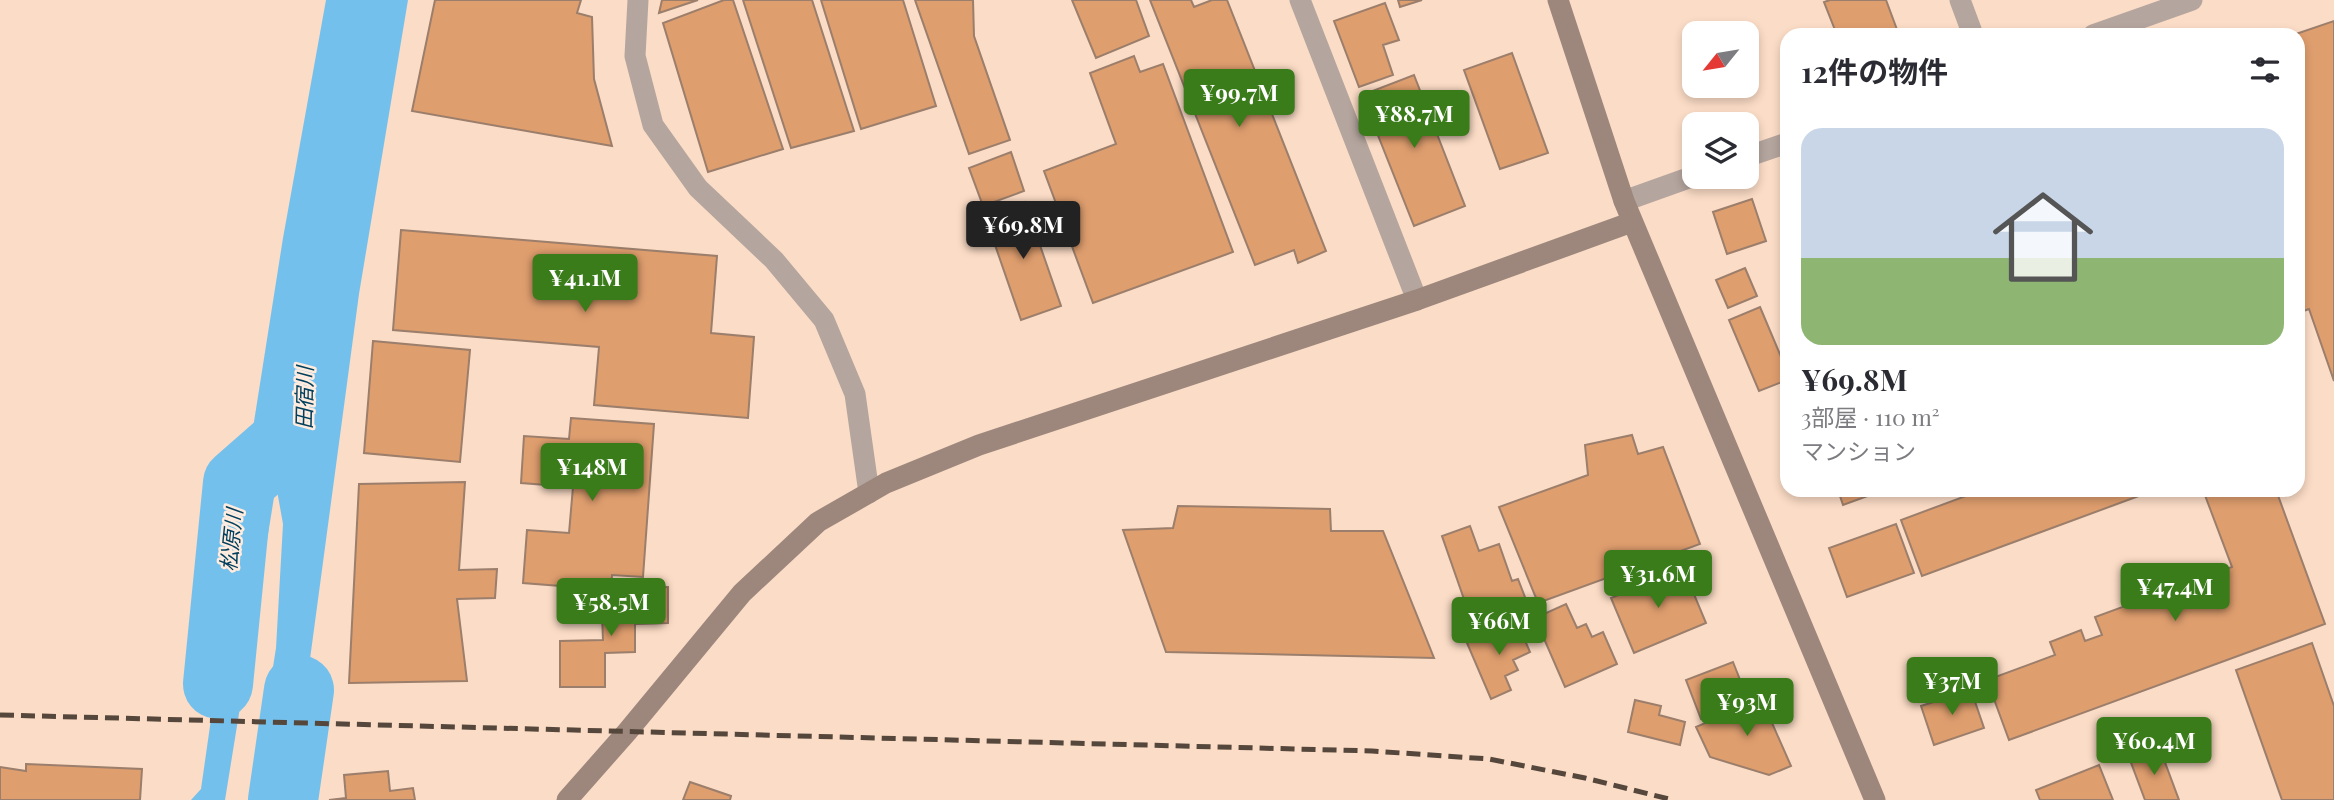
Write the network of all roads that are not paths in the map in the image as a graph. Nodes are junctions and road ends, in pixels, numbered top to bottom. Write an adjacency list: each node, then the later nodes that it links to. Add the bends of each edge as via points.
1 (638, 0): 14 (street, via 635,56 653,125 698,188 774,260 824,320 855,394)
2 (1300, 0): 13 (street)
3 (1559, 0): 11 (street)
4 (1961, 0): 6 (street)
5 (2192, 0): 7 (street)
6 (1971, 28)
7 (2113, 28)
8 (1780, 145): 9 (street)
9 (1759, 153)
10 (1682, 180): 11 (street)
11 (1623, 201): 12 (street)
12 (1632, 222): 13 (street); 16 (street)
13 (1417, 300): 14 (street, via 979,444)
14 (869, 493): 15 (street, via 818,522 742,593)
15 (567, 800)
16 (1875, 800)

